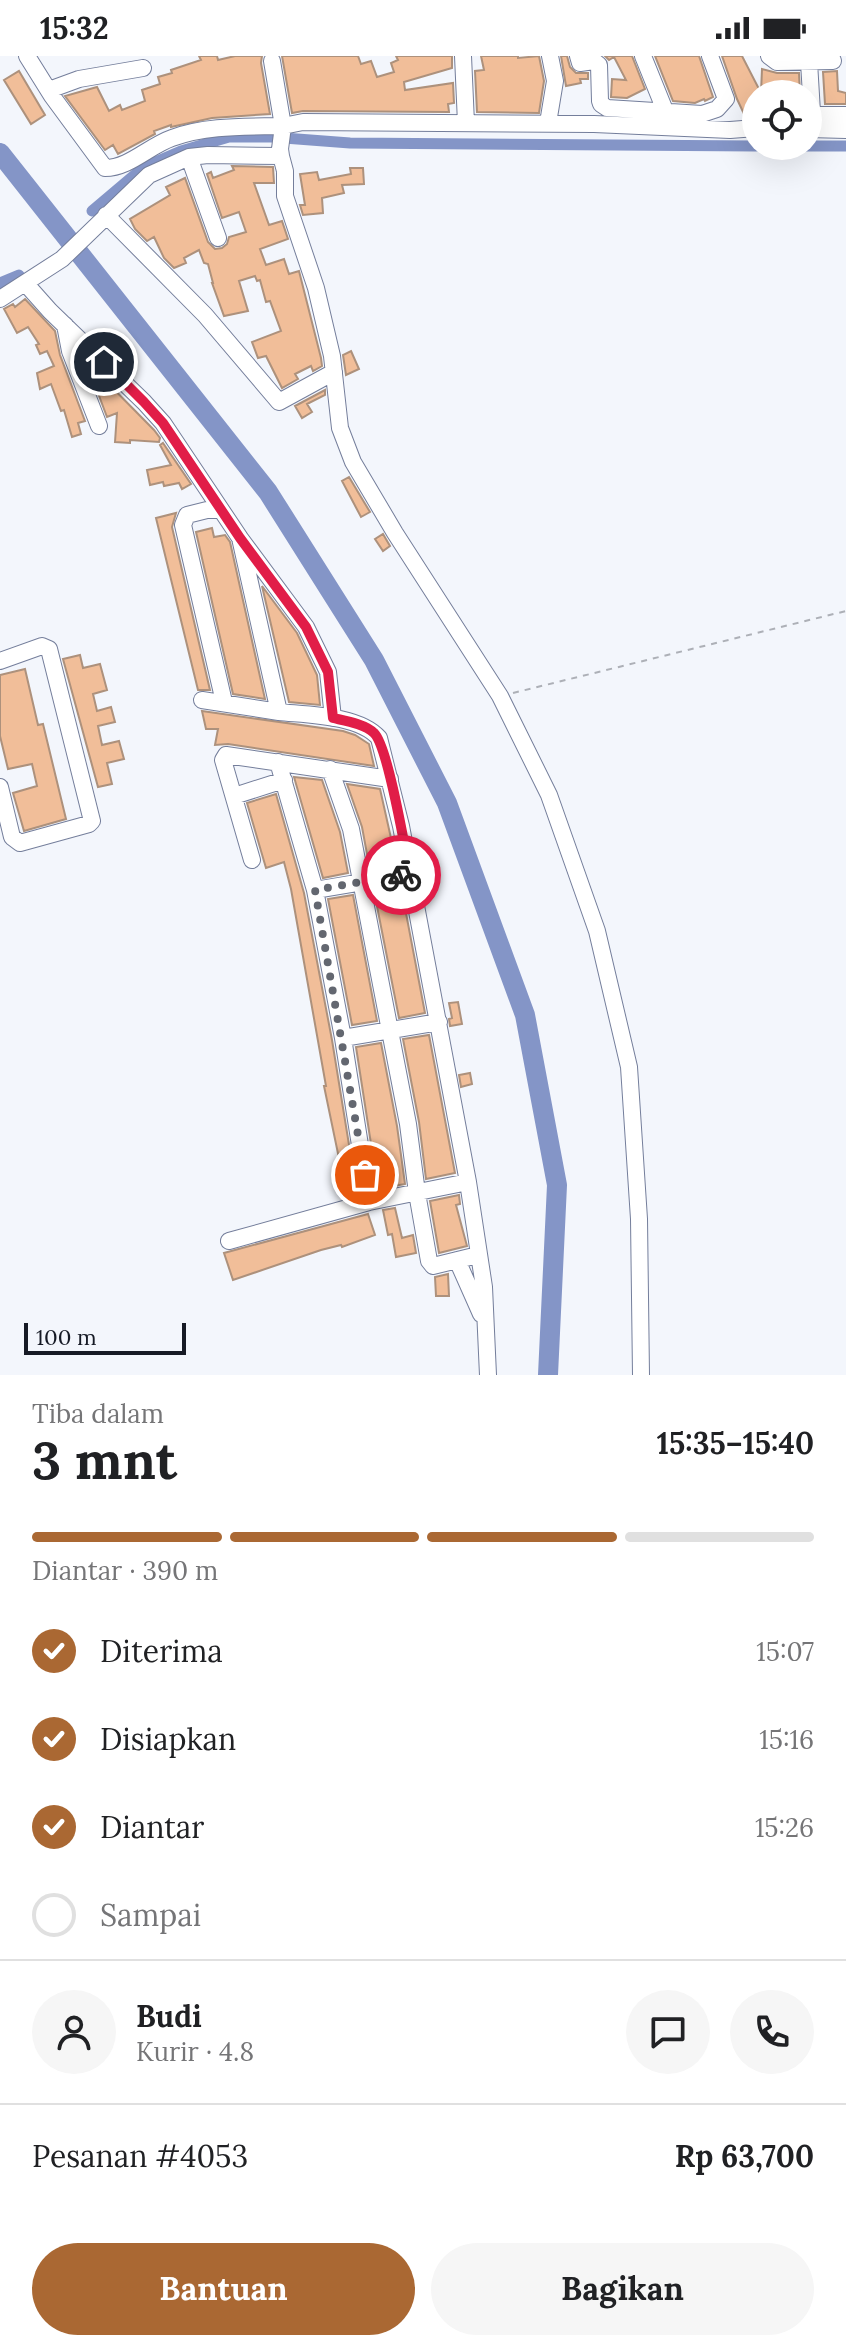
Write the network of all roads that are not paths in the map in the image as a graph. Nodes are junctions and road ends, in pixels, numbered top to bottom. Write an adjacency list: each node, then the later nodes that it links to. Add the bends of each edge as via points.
1 (27, 56): 13 (street)
2 (464, 56): 18 (street)
3 (550, 56): 19 (street, via 555,81)
4 (578, 56): 14 (street, via 580,63 599,65 603,107)
5 (643, 56): 14 (street)
6 (710, 56): 17 (street, via 726,99)
7 (769, 56): 10 (street, via 777,62)
8 (837, 59): 10 (street)
9 (272, 61): 23 (street)
10 (809, 62): 12 (street)
11 (143, 68): 13 (street)
12 (809, 80)
13 (49, 90): 23 (street, via 105,168 121,166 171,138 201,130)
14 (666, 113): 17 (street)
15 (846, 115): 16 (street)
16 (822, 120)
17 (702, 121): 19 (street); 21 (street)
18 (466, 123): 19 (street); 23 (street, via 303,122)
19 (548, 123)
20 (822, 125): 22 (street)
21 (742, 129)
22 (846, 130)
23 (282, 141): 24 (street); 30 (street, via 285,196 316,288)
24 (189, 157): 25 (street, via 149,175); 26 (street)
25 (106, 215): 27 (street, via 62,259); 30 (street, via 205,315 279,402)
26 (218, 238)
27 (32, 280): 28 (street); 29 (street)
28 (0, 299)
29 (65, 325): 31 (street); 32 (street, via 163,423)
30 (334, 372): 60 (street, via 340,428 353,462 500,696 549,795 597,931 629,1067 639,1219)
31 (99, 426)
32 (221, 510): 33 (street); 36 (street, via 187,515 183,525)
33 (240, 538): 37 (street); 38 (street, via 306,627 323,659)
34 (0, 661): 43 (street, via 42,646 49,649 92,821 20,843 12,837)
35 (202, 700): 36 (street)
36 (224, 702): 37 (street)
37 (279, 712): 38 (street)
38 (333, 718): 41 (street, via 375,733)
39 (278, 762): 40 (street); 42 (street); 44 (street, via 226,755)
40 (330, 769): 41 (street); 47 (street)
41 (390, 779): 46 (street)
42 (284, 780): 44 (street); 48 (street)
43 (0, 787)
44 (234, 796): 45 (street)
45 (252, 860)
46 (410, 874): 47 (street); 49 (street)
47 (362, 882): 48 (street); 50 (street)
48 (315, 890): 51 (street)
49 (439, 1022): 50 (street); 52 (street)
50 (391, 1030): 51 (street); 53 (street)
51 (343, 1038): 54 (street)
52 (468, 1182): 53 (street); 56 (street)
53 (417, 1193): 54 (street); 57 (street, via 431,1264)
54 (369, 1202): 55 (street)
55 (229, 1241)
56 (478, 1255): 57 (street); 58 (street)
57 (457, 1260): 58 (street)
58 (486, 1325): 59 (street)
59 (488, 1375)
60 (641, 1375)

